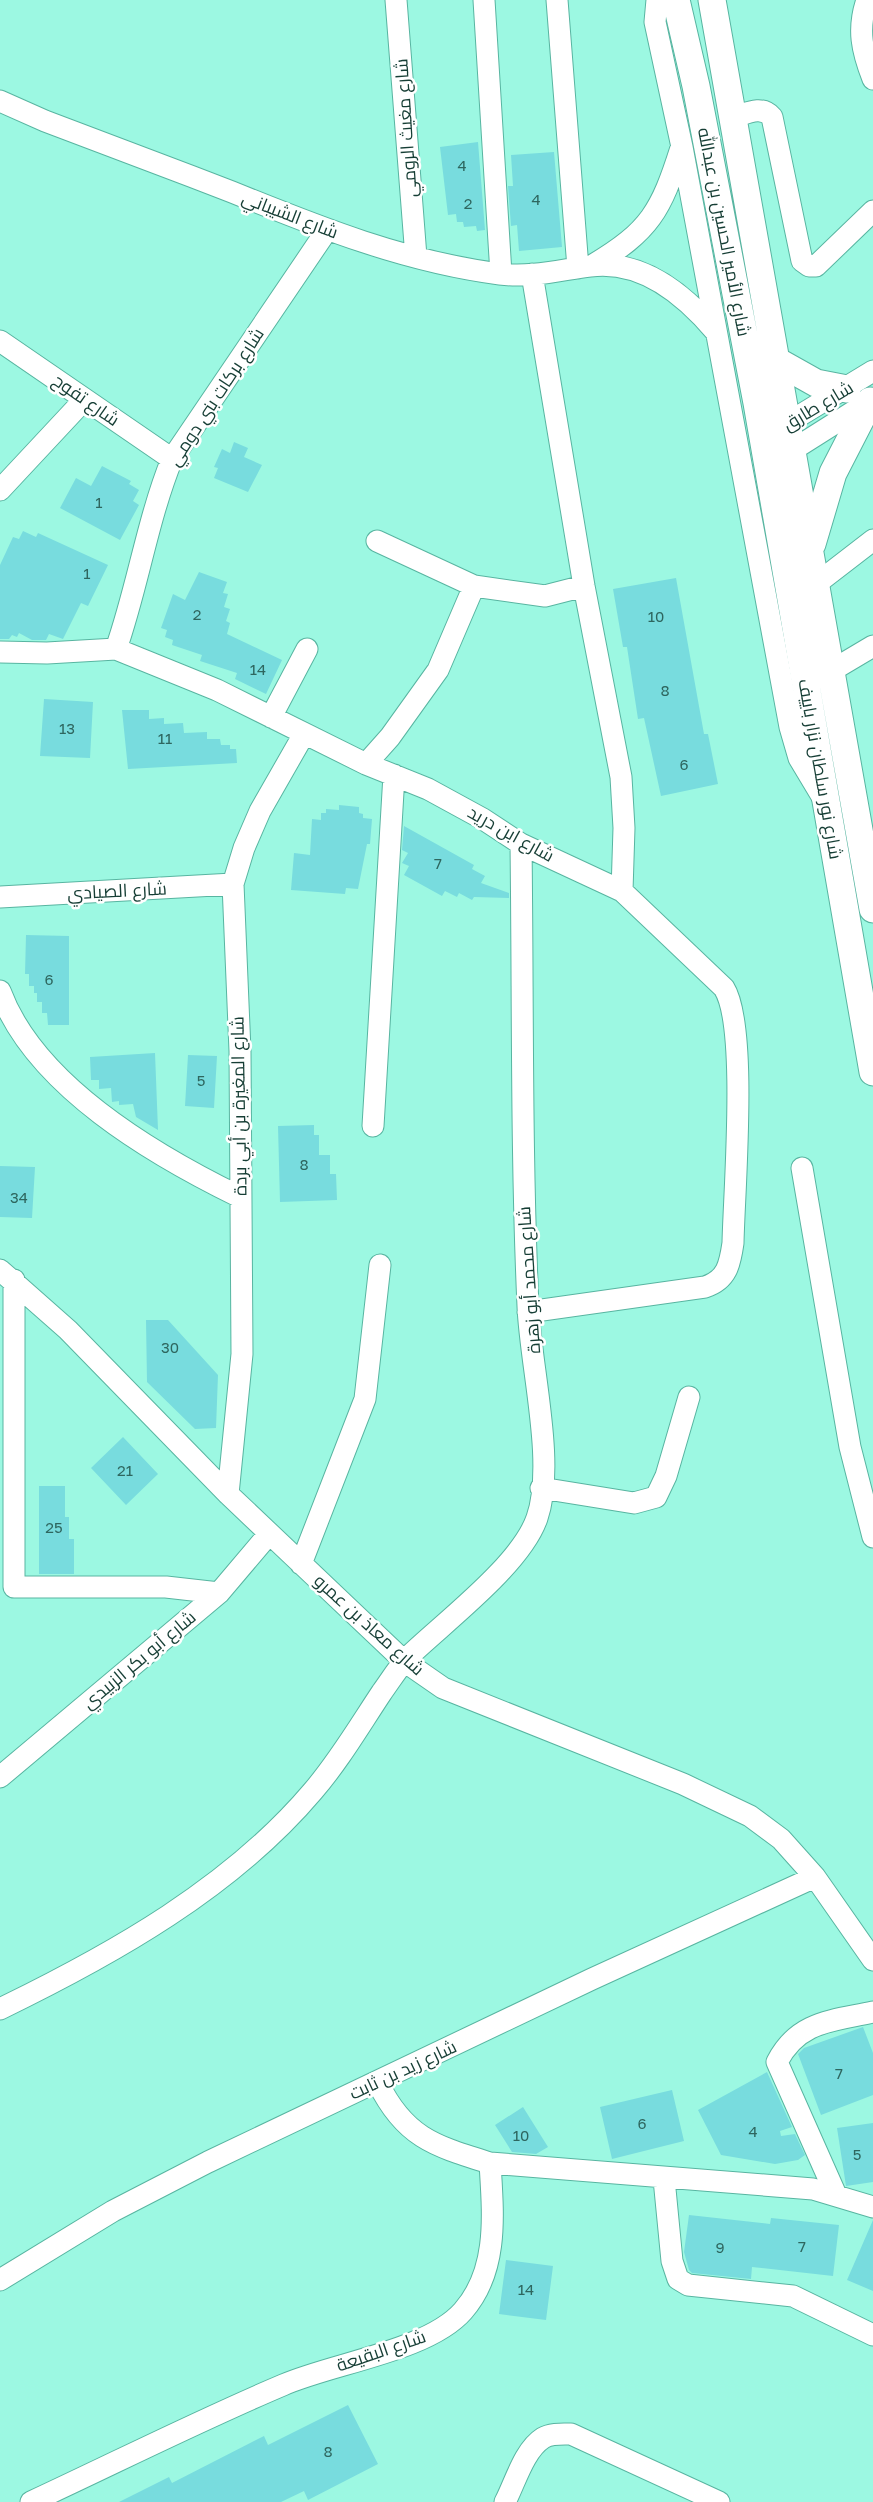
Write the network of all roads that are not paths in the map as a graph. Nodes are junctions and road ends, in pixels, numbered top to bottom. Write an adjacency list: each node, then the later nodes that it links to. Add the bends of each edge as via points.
1 (396, 0): 14 (street, شارع مغيث الرومي)
2 (484, 0): 16 (street)
3 (557, 0): 15 (street)
4 (657, 0): 11 (street, via 655,22)
5 (676, 0): 25 (main road, شارع الأمير الحسين بن عبدالله, via 715,179)
6 (712, 0): 10 (main road, شارع الأمير الحسين بن عبدالله)
7 (867, 0): 8 (street, via 860,19 862,52)
8 (873, 79)
9 (0, 101): 13 (street, شارع الشيباني)
10 (734, 117): 12 (street, via 761,110 772,117 802,261 809,266 816,266); 20 (main road, شارع الأمير الحسين بن عبدالله)
11 (682, 147): 15 (street, شارع الشيباني, via 664,196 648,224 624,246); 18 (street)
12 (873, 211)
13 (327, 230): 14 (street, شارع الشيباني); 27 (street, شارع بركات بني دومي)
14 (416, 257): 16 (street, شارع الشيباني)
15 (585, 267): 17 (street, شارع الشيباني); 18 (street, شارع الشيباني, via 621,267 658,280 690,302)
16 (501, 274): 17 (street, شارع الشيباني)
17 (532, 274): 35 (street)
18 (716, 332): 45 (street, via 794,743)
19 (0, 340): 23 (street, شارع تفوح)
20 (775, 360): 22 (main road, via 816,383); 24 (main road, شارع الأمير الحسين بن عبدالله)
21 (873, 371): 22 (street, شارع طارق)
22 (863, 396): 24 (street, شارع طارق); 26 (street, شارع طارق); 32 (main road, via 833,473)
23 (84, 400): 27 (street, شارع تفوح); 29 (street)
24 (786, 425): 25 (street, شارع طارق); 26 (main road, شارع الأمير الحسين بن عبدالله)
25 (762, 440): 28 (main road, شارع الأمير الحسين بن عبدالله)
26 (791, 451): 28 (street, شارع طارق); 32 (main road, شارع نور سلطان نزار باييف)
27 (172, 459): 37 (street, شارع بركات بني دومي, via 155,501)
28 (767, 466): 45 (main road, شارع نور سلطان نزار باييف)
29 (0, 490)
30 (873, 540): 33 (street)
31 (377, 541): 34 (street)
32 (810, 551): 33 (main road, شارع نور سلطان نزار باييف)
33 (816, 584): 40 (main road, شارع نور سلطان نزار باييف)
34 (474, 586): 35 (street, via 545,596); 43 (street, via 438,670)
35 (584, 586): 48 (street, via 621,777)
36 (873, 646): 40 (street)
37 (116, 649): 39 (street, شارع ابن دريد); 41 (street, شارع ابن دريد, via 217,690)
38 (307, 649): 41 (street)
39 (0, 652)
40 (831, 671): 50 (main road, شارع نور سلطان نزار باييف)
41 (271, 717): 42 (street, شارع ابن دريد)
42 (304, 734): 43 (street, شارع ابن دريد); 47 (street, شارع المغيرة بن أبي بردة, via 260,811)
43 (366, 764): 44 (street, شارع ابن دريد)
44 (394, 775): 46 (street, شارع ابن دريد, via 456,803); 53 (street)
45 (826, 802): 52 (main road, شارع نور سلطان نزار باييف)
46 (521, 844): 48 (street, شارع ابن دريد); 58 (street, شارع محمد أبو زهرة, via 522,1150)
47 (233, 884): 49 (street, شارع الصيادي); 55 (street, شارع المغيرة بن أبي بردة, via 240,1051)
48 (622, 891): 58 (street, شارع ابن دريد, via 702,965 730,997 737,1056 733,1243 727,1272 717,1284 705,1287)
49 (0, 897)
50 (873, 909)
51 (0, 991): 55 (street, via 43,1059 96,1109 164,1157)
52 (873, 1072)
53 (373, 1126)
54 (802, 1168): 63 (street, via 850,1446)
55 (240, 1197): 61 (street, شارع المغيرة بن أبي بردة, via 242,1354)
56 (380, 1265): 64 (street, via 365,1399)
57 (7, 1275): 61 (street, شارع معاذ بن عمرو, via 68,1330); 65 (street, via 14,1587 166,1587)
58 (528, 1312): 60 (street, شارع محمد أبو زهرة, via 538,1396)
59 (689, 1397): 60 (street, via 656,1497 634,1503)
60 (542, 1488): 66 (street, شارع محمد أبو زهرة, via 537,1518 525,1542 465,1606)
61 (228, 1494): 62 (street, شارع معاذ بن عمرو)
62 (269, 1534): 64 (street, شارع معاذ بن عمرو); 65 (street, شارع أبو بكر الزبيدي)
63 (873, 1537)
64 (301, 1564): 66 (street, شارع معاذ بن عمرو)
65 (219, 1593): 67 (street, شارع أبو بكر الزبيدي)
66 (404, 1661): 68 (street, شارع معاذ بن عمرو, via 443,1688 729,1803 780,1839); 70 (street, شارع محمد أبو زهرة, via 315,1790 258,1846 146,1929)
67 (0, 1777)
68 (815, 1877): 69 (street, شارع معاذ بن عمرو); 72 (street, شارع زيد بن ثابت)
69 (873, 1960)
70 (0, 2009)
71 (873, 2012): 75 (street, via 811,2026 786,2044 777,2062)
72 (378, 2083): 73 (street, via 399,2120 418,2134 450,2151); 77 (street, شارع زيد بن ثابت, via 113,2211)
73 (490, 2163): 74 (street); 79 (street, شارع البقيعة, via 490,2256 476,2294 445,2326 400,2347 284,2384)
74 (664, 2179): 75 (street, via 813,2189); 78 (street, via 672,2261 682,2282 793,2296)
75 (836, 2195): 76 (street)
76 (873, 2207)
77 (0, 2280)
78 (873, 2335)
79 (31, 2502)
80 (505, 2502): 81 (street, via 535,2445 544,2437 560,2434 571,2434)
81 (719, 2502)

